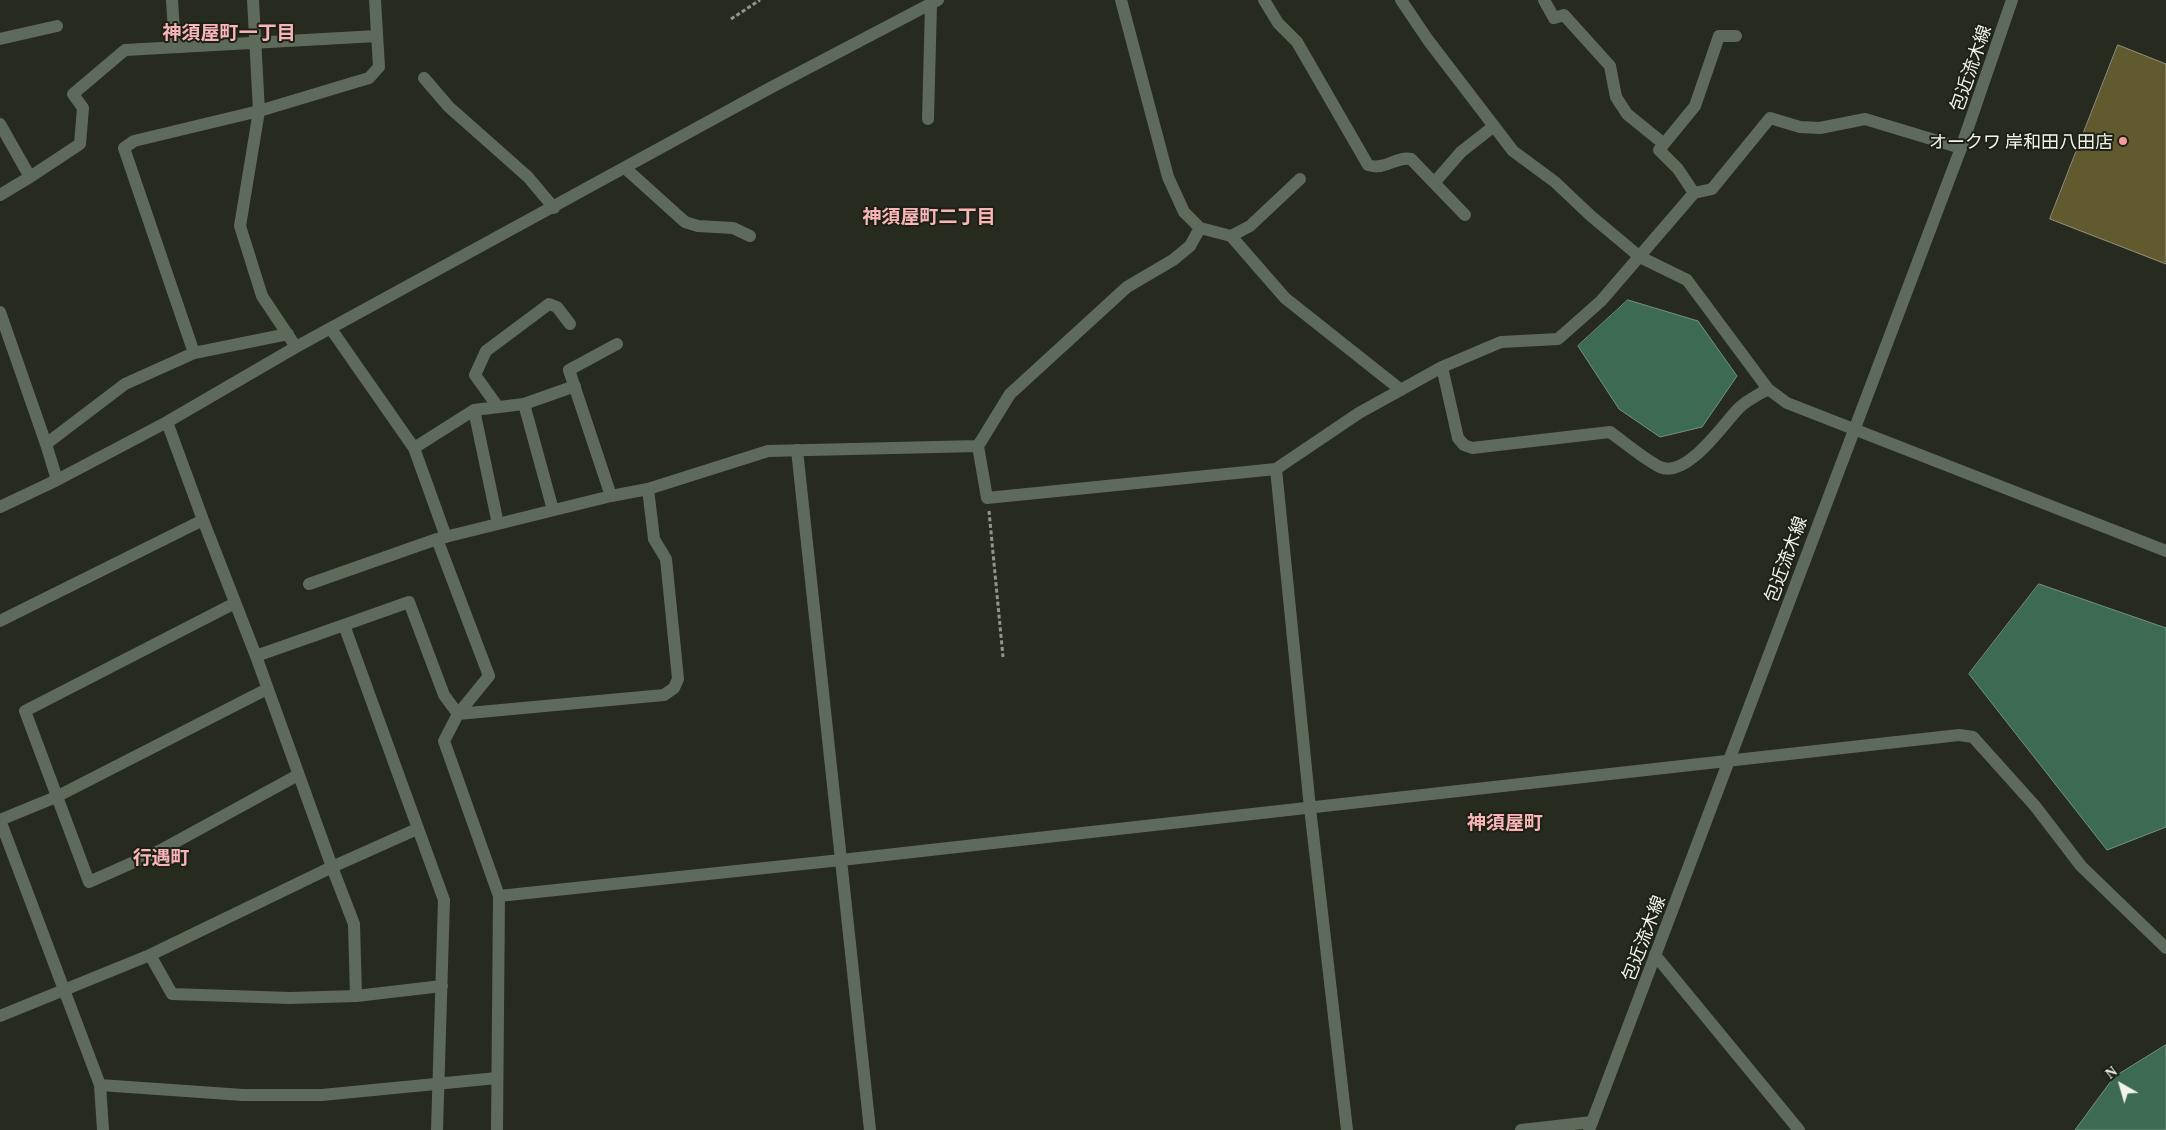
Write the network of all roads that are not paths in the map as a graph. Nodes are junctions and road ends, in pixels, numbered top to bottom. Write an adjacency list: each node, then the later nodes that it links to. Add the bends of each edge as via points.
1 (172, 0): 15 (street)
2 (253, 0): 14 (street)
3 (376, 0): 11 (street)
4 (1121, 0): 31 (street, via 1168,177 1184,212)
5 (1264, 0): 26 (street, via 1278,23 1298,42 1368,165 1374,168 1403,157 1412,159)
6 (1401, 0): 20 (street)
7 (1544, 0): 21 (street, via 1554,18 1564,15 1610,66 1616,97 1628,114)
8 (2012, 0): 22 (street, 包近流木線)
9 (934, 2): 18 (street); 23 (street)
10 (57, 26): 13 (street)
11 (377, 36): 14 (street); 17 (street, via 379,67 369,78)
12 (1736, 36): 21 (street, via 1719,36 1695,106)
13 (0, 39)
14 (256, 42): 15 (street); 17 (street)
15 (175, 47): 24 (street, via 125,50 73,94 83,108 80,144)
16 (424, 78): 29 (street, via 449,107 528,177)
17 (259, 111): 38 (street, via 240,226 262,296); 41 (street, via 134,141 124,148)
18 (928, 119)
19 (0, 124): 24 (street)
20 (1494, 126): 26 (street, via 1461,152); 34 (street, via 1513,151 1555,182)
21 (1664, 144): 27 (street, via 1660,150)
22 (1961, 148): 27 (street, via 1865,119 1820,128 1800,127 1770,118 1712,189); 50 (street, 包近流木線)
23 (625, 168): 29 (street); 32 (street, via 685,222 733,228)
24 (30, 177): 28 (street)
25 (1300, 179): 33 (street, via 1250,226)
26 (1434, 183): 30 (street)
27 (1694, 193): 34 (street)
28 (0, 195)
29 (554, 208): 37 (street)
30 (1464, 215)
31 (1200, 228): 33 (street); 52 (street, via 1190,246 1127,287 1010,394)
32 (750, 236)
33 (1231, 236): 45 (street, via 1285,298)
34 (1640, 257): 42 (street, via 1601,301 1558,339 1501,342); 44 (street, via 1687,280)
35 (0, 312): 51 (street)
36 (570, 324): 47 (street, via 557,308 549,304 486,352 476,375)
37 (330, 329): 40 (street); 53 (street)
38 (288, 334): 40 (street); 41 (street)
39 (617, 344): 43 (street, via 569,370)
40 (296, 346): 49 (street)
41 (194, 353): 51 (street, via 126,384)
42 (1442, 367): 44 (street, via 1458,438 1464,445 1472,448 1610,432 1661,468 1671,469 1688,462 1740,406); 45 (street)
43 (575, 386): 46 (street); 58 (street)
44 (1768, 389): 50 (street, via 1787,403)
45 (1400, 390): 55 (street, via 1359,413)
46 (524, 404): 47 (street); 60 (street)
47 (498, 407): 48 (street)
48 (474, 410): 53 (street); 62 (street)
49 (167, 422): 56 (street); 61 (street)
50 (1852, 430): 64 (street); 72 (street, 包近流木線)
51 (46, 444): 56 (street)
52 (978, 446): 54 (street); 55 (street, via 987,498)
53 (414, 448): 63 (street)
54 (797, 450): 57 (street, via 768,451); 78 (street)
55 (1276, 469): 75 (street)
56 (57, 480): 59 (street)
57 (648, 489): 58 (street); 71 (street, via 654,539 666,559 678,679 674,688 664,694)
58 (611, 496): 60 (street)
59 (0, 506)
60 (553, 510): 62 (street)
61 (202, 520): 66 (street); 67 (street)
62 (498, 524): 63 (street)
63 (442, 538): 65 (street); 71 (street, via 489,676)
64 (2166, 551)
65 (309, 584)
66 (235, 603): 69 (street); 74 (street, via 25,711)
67 (0, 621)
68 (344, 625): 69 (street); 71 (street, via 409,602 444,695); 77 (street)
69 (256, 656): 70 (street)
70 (267, 689): 73 (street); 74 (street)
71 (458, 714): 80 (street, via 444,741)
72 (1729, 760): 75 (street); 81 (street, via 1958,735 1973,737 2035,806 2081,866); 83 (street, 包近流木線)
73 (298, 775): 74 (street, via 161,850 89,882); 79 (street)
74 (56, 798): 76 (street)
75 (1310, 808): 78 (street); 96 (street)
76 (0, 820): 85 (street)
77 (417, 829): 79 (street); 84 (street, via 444,900)
78 (841, 860): 80 (street); 95 (street)
79 (332, 867): 82 (street); 86 (street, via 354,924)
80 (499, 896): 88 (street)
81 (2166, 948)
82 (150, 955): 85 (street); 86 (street, via 172,994 290,998)
83 (1655, 955): 91 (street, 包近流木線); 98 (street)
84 (442, 986): 86 (street); 90 (street)
85 (64, 990): 87 (street); 89 (street)
86 (356, 996)
87 (0, 1016)
88 (497, 1078): 90 (street); 94 (street)
89 (100, 1085): 90 (street, via 244,1095 322,1095); 92 (street)
90 (439, 1085): 93 (street)
91 (1591, 1126): 97 (street)
92 (103, 1130)
93 (437, 1130)
94 (497, 1130)
95 (870, 1130)
96 (1348, 1130)
97 (1520, 1130)
98 (1799, 1130)

